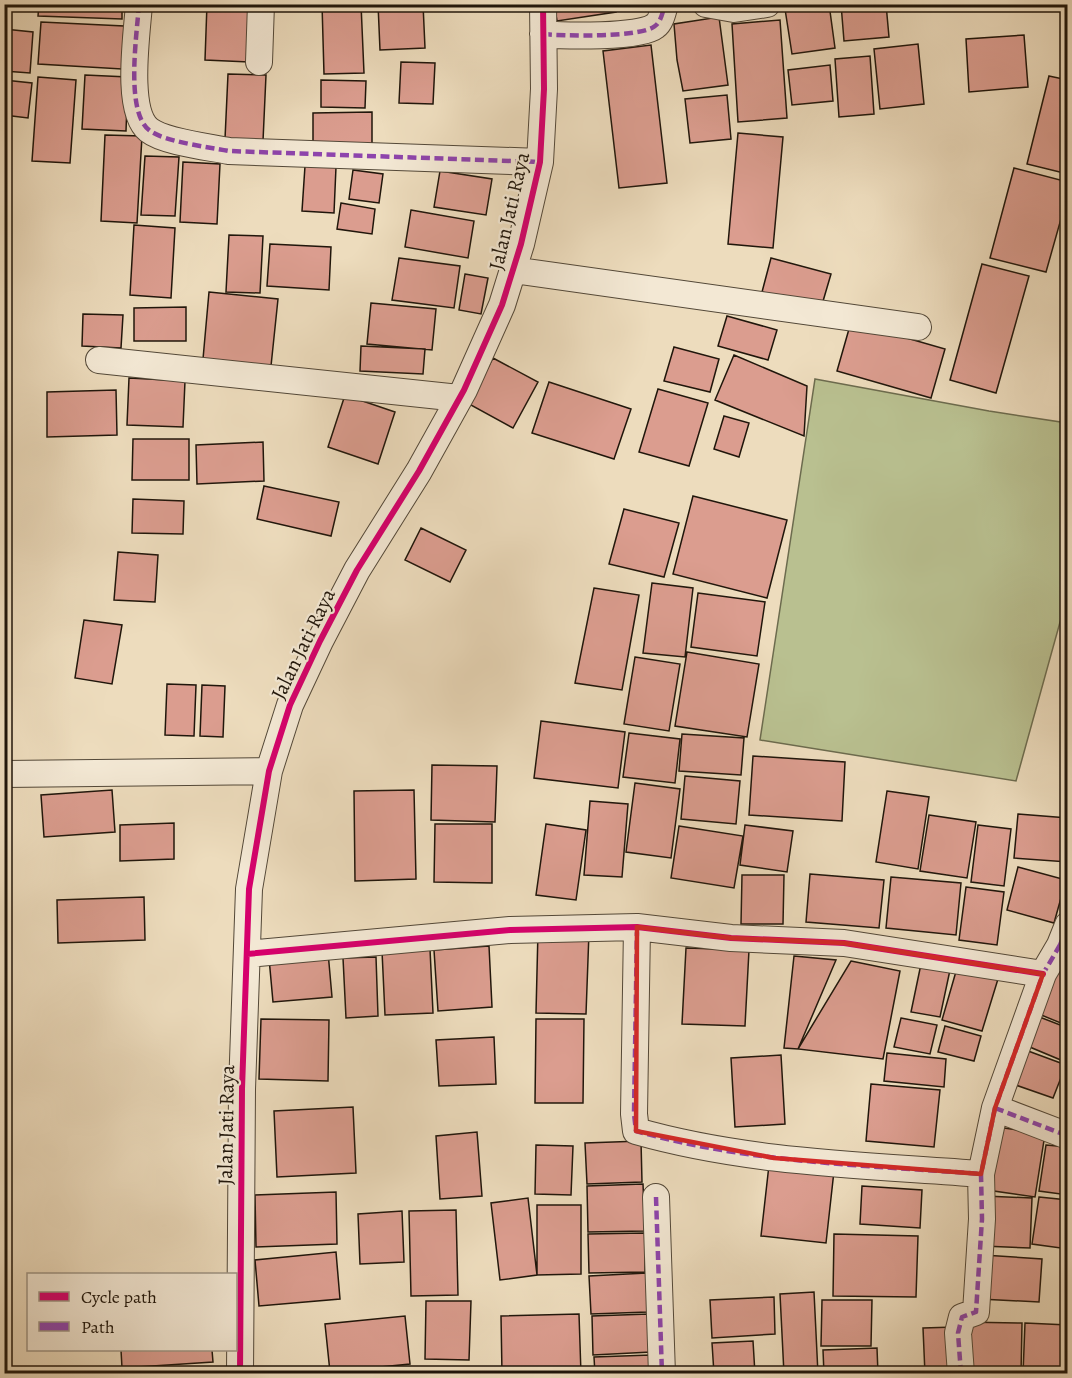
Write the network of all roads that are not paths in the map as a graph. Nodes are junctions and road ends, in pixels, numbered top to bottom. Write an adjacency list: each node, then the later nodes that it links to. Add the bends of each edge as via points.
1 (139, 4): 9 (street, via 135,101 140,118 150,130 179,141 229,151)
2 (261, 4): 8 (street)
3 (543, 4): 7 (street, Jalan Jati Raya)
4 (665, 4): 7 (street, via 655,26 648,29 599,35)
5 (706, 4): 6 (street, via 734,9)
6 (767, 4)
7 (543, 34): 9 (street, Jalan Jati Raya)
8 (259, 62)
9 (540, 162): 10 (street, Jalan Jati Raya)
10 (513, 270): 11 (street); 13 (street, Jalan Jati Raya, via 502,305)
11 (918, 327)
12 (99, 360): 13 (street)
13 (459, 398): 14 (street, Jalan Jati Raya, via 357,570 320,641 290,705)
14 (269, 771): 15 (street); 18 (street, Jalan Jati Raya, via 249,889)
15 (4, 774)
16 (637, 927): 18 (street, via 510,930); 19 (street, via 731,938 844,943); 22 (street, via 636,1131 774,1158)
17 (1065, 939): 19 (street)
18 (247, 954): 24 (street, Jalan Jati Raya)
19 (1043, 974): 20 (street)
20 (995, 1108): 21 (street); 22 (street)
21 (1068, 1136)
22 (981, 1174): 26 (street, via 976,1312 962,1317 958,1333)
23 (656, 1197): 25 (street)
24 (240, 1374)
25 (663, 1374)
26 (961, 1374)

